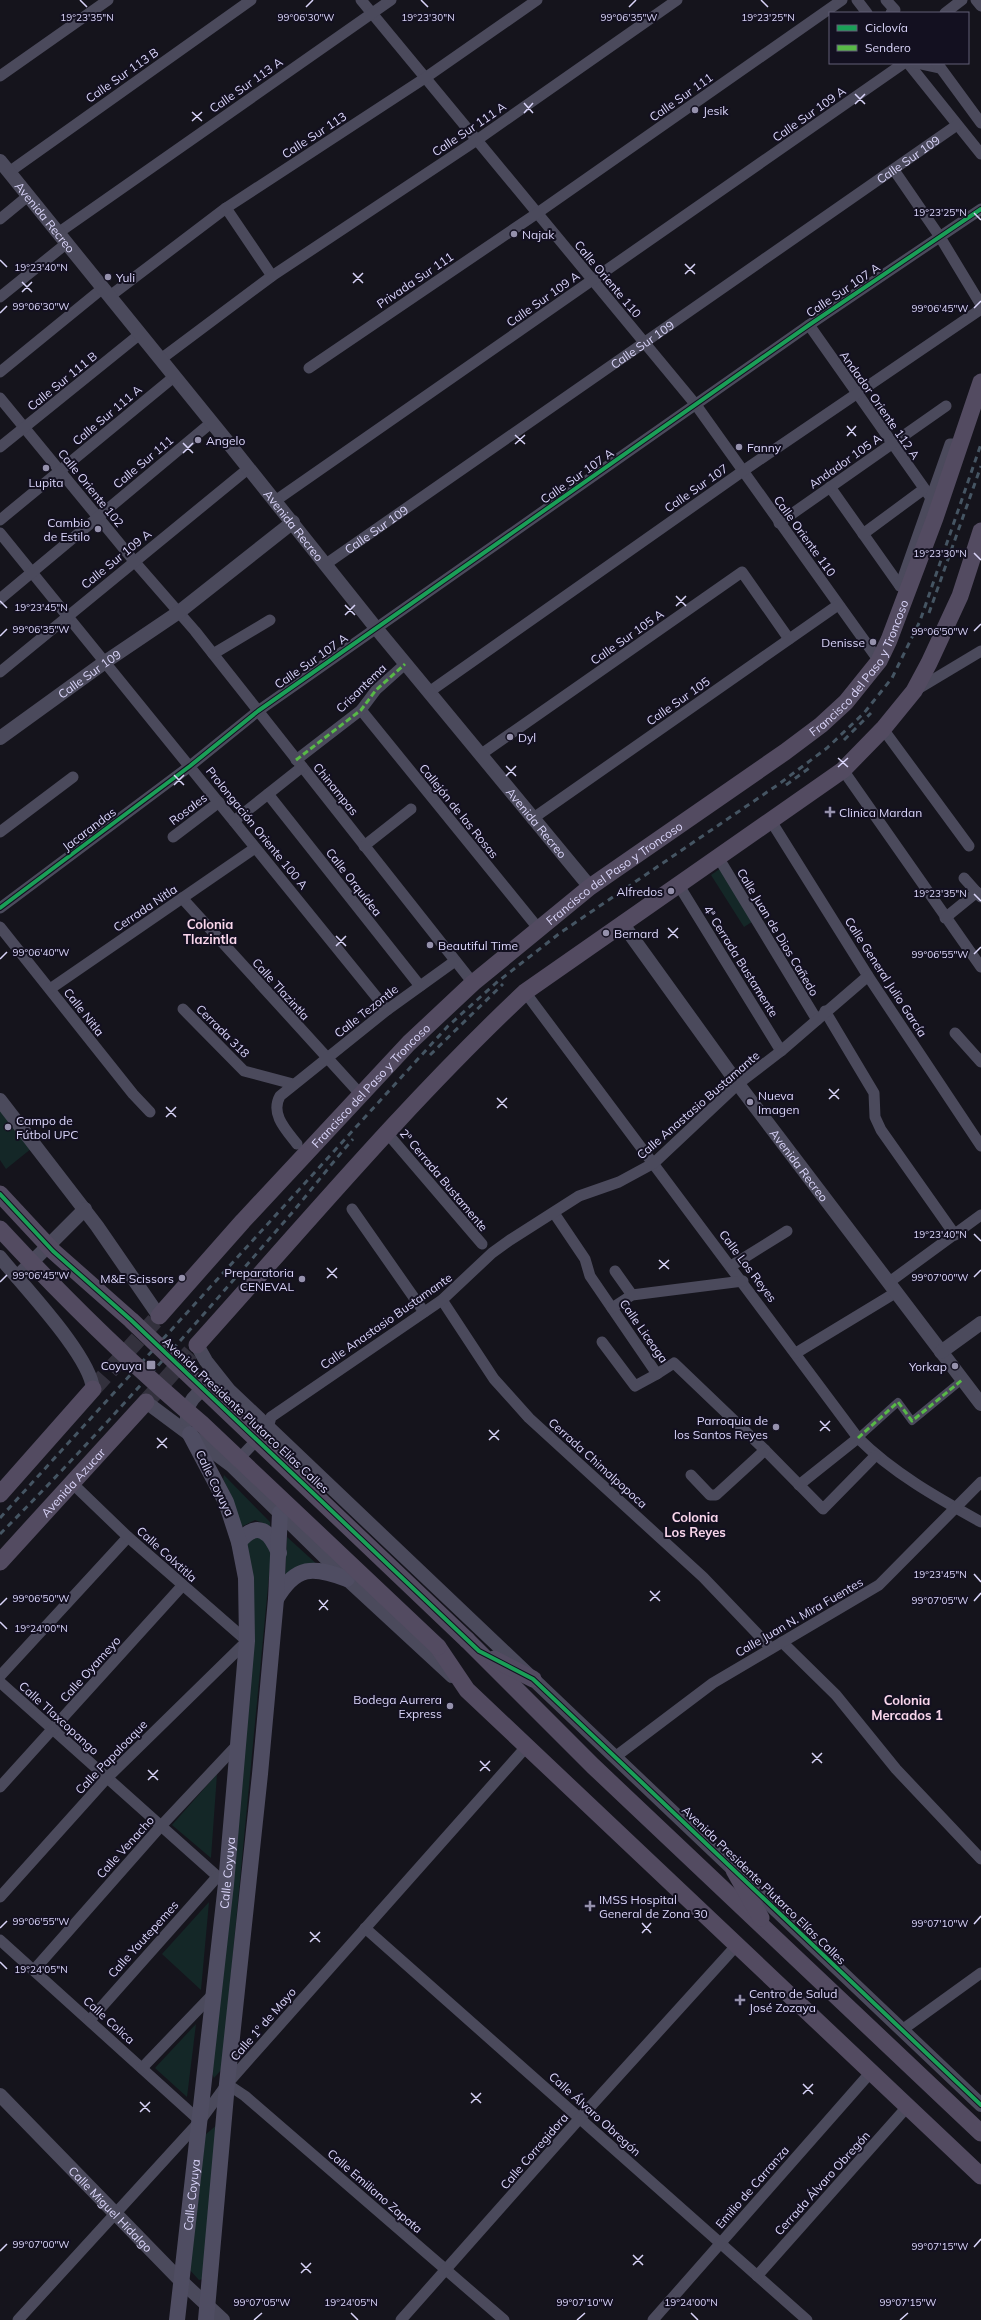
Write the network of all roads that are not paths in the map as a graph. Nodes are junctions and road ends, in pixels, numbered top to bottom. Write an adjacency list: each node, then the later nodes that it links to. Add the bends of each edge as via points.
1 (108, 0): 21 (street)
2 (250, 0): 27 (street, Calle Sur 113 B)
3 (361, 0): 16 (street, Calle Oriente 110)
4 (391, 0): 16 (street, Calle Sur 113 A)
5 (537, 0): 22 (street, Calle Sur 113)
6 (677, 0): 25 (street, Calle Sur 111 A)
7 (842, 0): 32 (street, Calle Sur 111)
8 (857, 0): 13 (street)
9 (886, 0): 14 (street)
10 (962, 0): 15 (street)
11 (976, 0): 12 (street)
12 (981, 6)
13 (866, 12)
14 (895, 12)
15 (946, 12)
16 (372, 13): 22 (street, Calle Oriente 110); 35 (street, Calle Sur 113 A)
17 (903, 64): 37 (street, Calle Sur 109 A)
18 (909, 64): 24 (street)
19 (927, 64): 20 (street)
20 (938, 65): 23 (street)
21 (0, 76)
22 (425, 78): 25 (street, Calle Oriente 110); 30 (street, Calle Sur 113)
23 (981, 123)
24 (958, 125): 26 (street); 28 (street, Calle Sur 109)
25 (477, 140): 32 (street, Calle Oriente 110); 36 (street, Calle Sur 111 A)
26 (981, 154)
27 (4, 166): 29 (street, Avenida Recreo)
28 (894, 170): 34 (street); 44 (street, Calle Sur 109)
29 (28, 196): 33 (street); 35 (street, Avenida Recreo)
30 (226, 208): 36 (street); 38 (street, Calle Sur 113)
31 (981, 209): 34 (street, Calle Sur 107 A)
32 (536, 214): 37 (street, Calle Oriente 110); 46 (street, Privada Sur 111)
33 (0, 219)
34 (940, 237): 40 (street); 42 (street, Calle Sur 107 A)
35 (62, 238): 38 (street, Avenida Recreo); 39 (street, Calle Sur 113 A)
36 (272, 276): 45 (street, Calle Sur 111 A)
37 (592, 281): 44 (street, Calle Oriente 110); 65 (street, Calle Sur 109 A)
38 (106, 292): 43 (street, Avenida Recreo); 47 (street, Calle Sur 113)
39 (0, 297)
40 (981, 305)
41 (981, 308): 50 (street, Calle Sur 107)
42 (809, 325): 50 (street, Andador Oriente 112 A); 52 (street, Calle Sur 107 A)
43 (140, 334): 45 (street, Avenida Recreo); 55 (street, Calle Sur 111 B)
44 (644, 342): 52 (street, Calle Oriente 110); 75 (street, Calle Sur 109)
45 (162, 359): 48 (street, Avenida Recreo)
46 (309, 368)
47 (0, 372)
48 (174, 376): 54 (street, Avenida Recreo); 60 (street, Calle Sur 111 A)
49 (981, 382): 57 (main road, Francisco del Paso y Troncoso)
50 (856, 394): 56 (street, Andador Oriente 112 A); 61 (street, Calle Sur 107)
51 (0, 398): 55 (street, Calle Oriente 102)
52 (696, 405): 61 (street, Calle Oriente 110); 82 (street, Calle Sur 107 A)
53 (946, 406): 56 (street, Andador 105 A)
54 (212, 422): 59 (street, Avenida Recreo); 66 (street, Calle Sur 111)
55 (25, 428): 58 (street, Calle Sur 111 B); 60 (street, Calle Oriente 102)
56 (891, 444): 62 (street, Andador 105 A); 63 (street, Andador Oriente 112 A)
57 (960, 444): 64 (street, via 950,444); 73 (main road, Francisco del Paso y Troncoso)
58 (0, 447)
59 (249, 468): 65 (street, Avenida Recreo); 74 (street, Calle Sur 109 A)
60 (60, 471): 66 (street, Calle Oriente 102); 67 (street, Calle Sur 111 A)
61 (743, 471): 69 (street, Calle Oriente 110); 91 (street, Calle Sur 107)
62 (830, 487): 69 (street, Andador 105 A); 71 (street)
63 (924, 488): 64 (street, Andador Oriente 112 A); 71 (street)
64 (931, 498): 73 (street)
65 (275, 501): 68 (street, Avenida Recreo)
66 (97, 517): 74 (street, Calle Oriente 102); 76 (street, Calle Sur 111)
67 (0, 520)
68 (292, 522): 75 (street, Avenida Recreo); 79 (street, Calle Sur 109)
69 (779, 523): 78 (street, Calle Oriente 110)
70 (0, 532): 76 (street, Prolongación Oriente 100 A)
71 (863, 534): 73 (street, via 900,586)
72 (980, 535): 90 (main road, via 960,596)
73 (920, 546): 86 (main road, Francisco del Paso y Troncoso, via 898,618)
74 (134, 561): 79 (street, Calle Oriente 102); 80 (street, Calle Sur 109 A)
75 (326, 564): 82 (street, Avenida Recreo)
76 (32, 571): 77 (street, Calle Sur 111); 80 (street, Prolongación Oriente 100 A)
77 (0, 599)
78 (838, 605): 83 (street, Calle Sur 105); 86 (street, Calle Oriente 110)
79 (179, 612): 84 (street, Chinampas); 87 (street, Calle Sur 109)
80 (68, 615): 87 (street, Prolongación Oriente 100 A); 89 (street, Calle Sur 109 A)
81 (270, 620): 84 (street)
82 (376, 628): 88 (street, Avenida Recreo); 93 (street, Calle Sur 107 A)
83 (789, 639): 96 (street, Calle Sur 105 A, via 742,572); 104 (street, Calle Sur 105)
84 (213, 654): 93 (street, Chinampas)
85 (980, 654): 90 (street)
86 (879, 661): 115 (main road, Francisco del Paso y Troncoso, via 846,702 822,725)
87 (105, 662): 95 (street, Calle Sur 109); 98 (street, Prolongación Oriente 100 A)
88 (405, 664): 91 (street, Avenida Recreo); 92 (street, Crisantema, via 376,690)
89 (0, 672)
90 (914, 691): 94 (main road)
91 (429, 692): 96 (street, Avenida Recreo)
92 (360, 710): 97 (street, Crisantema); 122 (street, Callejón de las Rosas)
93 (258, 712): 97 (street, Chinampas); 98 (street, Calle Sur 107 A)
94 (883, 729): 99 (main road); 110 (street)
95 (0, 738)
96 (480, 755): 104 (street, Avenida Recreo)
97 (299, 764): 101 (street, Crisantema); 109 (street, Chinampas)
98 (190, 766): 102 (street, Prolongación Oriente 100 A); 118 (street, Jacarandas)
99 (843, 770): 106 (main road); 119 (street)
100 (73, 777): 107 (street)
101 (268, 794): 105 (street, Crisantema); 127 (street, Calle Orquídea)
102 (219, 802): 105 (street, Prolongación Oriente 100 A); 108 (street, Rosales)
103 (411, 809): 109 (street)
104 (532, 819): 115 (street, Avenida Recreo)
105 (234, 821): 111 (street, Prolongación Oriente 100 A)
106 (771, 821): 112 (main road); 125 (street, Calle General Julio García)
107 (0, 832)
108 (173, 837)
109 (364, 846): 123 (street, Chinampas)
110 (969, 846)
111 (255, 848): 117 (street, Cerrada Nitla); 131 (street, Prolongación Oriente 100 A)
112 (718, 857): 114 (main road); 133 (street, Calle Juan de Dios Cañedo)
113 (964, 878): 116 (street)
114 (678, 884): 120 (main road); 135 (street, 4ª Cerrada Bustamente)
115 (590, 887): 122 (main road, Francisco del Paso y Troncoso)
116 (979, 895): 119 (street)
117 (182, 898): 128 (street, Cerrada Nitla); 136 (street, Calle Tlazintla)
118 (0, 908)
119 (945, 918): 124 (street)
120 (622, 923): 129 (main road); 139 (street, Avenida Recreo)
121 (0, 927): 128 (street, Calle Nitla)
122 (538, 928): 126 (main road, Francisco del Paso y Troncoso)
123 (455, 961): 126 (street, Chinampas); 127 (street, Calle Tezontle)
124 (981, 967)
125 (868, 976): 132 (street, Calle Anastasio Bustamante); 145 (street, Calle General Julio García)
126 (473, 983): 140 (main road, Francisco del Paso y Troncoso, via 409,1043)
127 (420, 986): 131 (street, Calle Tezontle)
128 (50, 989): 142 (street, Calle Nitla)
129 (525, 992): 143 (main road); 146 (street, Calle Los Reyes)
130 (183, 1009): 138 (street, Cerrada 318, via 244,1071)
131 (387, 1010): 136 (street, Calle Tezontle)
132 (825, 1011): 133 (street, Calle Anastasio Bustamante); 154 (street, via 874,1093 875,1117 881,1130)
133 (817, 1020): 135 (street, Calle Anastasio Bustamante)
134 (955, 1033): 137 (street)
135 (781, 1051): 139 (street, Calle Anastasio Bustamante)
136 (327, 1058): 138 (street, Calle Tezontle); 140 (street, Calle Tlazintla)
137 (981, 1062)
138 (293, 1084): 144 (street, Calle Tezontle, via 275,1104 281,1123)
139 (738, 1084): 146 (street, Calle Anastasio Bustamante); 161 (street, Avenida Recreo)
140 (362, 1096): 166 (main road, Francisco del Paso y Troncoso, via 243,1221)
141 (0, 1100): 148 (street)
142 (150, 1112)
143 (387, 1133): 155 (street, 2ª Cerrada Bustamente); 169 (main road)
144 (297, 1144)
145 (981, 1146)
146 (654, 1163): 150 (street, Calle Anastasio Bustamante, via 619,1182 579,1196); 157 (street, Calle Los Reyes)
147 (0, 1194): 201 (main road, Avenida Presidente Plutarco Elías Calles, bridge, via 54,1251 131,1320)
148 (85, 1209): 159 (street); 166 (street)
149 (352, 1209): 165 (street)
150 (554, 1213): 163 (street, Calle Anastasio Bustamante, via 492,1253); 164 (street, Calle Liceaga, via 585,1259 590,1276)
151 (981, 1215): 154 (street)
152 (0, 1229): 206 (main road, bridge, via 100,1331 438,1647)
153 (787, 1231): 157 (street)
154 (955, 1235): 161 (street)
155 (482, 1244)
156 (0, 1256): 159 (street)
157 (732, 1266): 160 (street, Calle Los Reyes)
158 (615, 1271): 162 (street)
159 (17, 1277): 174 (street, via 74,1349 88,1372)
160 (743, 1282): 162 (street); 171 (street, Calle Los Reyes)
161 (892, 1288): 170 (street, Avenida Recreo); 171 (street)
162 (632, 1295): 164 (street)
163 (442, 1300): 165 (street, Calle Anastasio Bustamante); 202 (street, Cerrada Chimalpopoca, via 494,1379 514,1402 703,1577)
164 (612, 1308): 172 (street, Calle Liceaga)
165 (424, 1312): 178 (street, Calle Anastasio Bustamante, via 271,1416)
166 (159, 1316)
167 (981, 1323): 170 (street)
168 (602, 1342): 172 (street, via 635,1386)
169 (197, 1345): 175 (street, Avenida Presidente Plutarco Elías Calles)
170 (941, 1352): 173 (street, Avenida Recreo)
171 (796, 1353): 180 (street, Calle Los Reyes)
172 (657, 1374): 181 (street, Calle Liceaga, via 674,1364)
173 (962, 1380): 177 (street, Avenida Recreo); 180 (street, via 912,1421 898,1402)
174 (93, 1389): 188 (main road)
175 (229, 1390): 178 (street, Avenida Presidente Plutarco Elías Calles); 179 (street, via 210,1387 195,1396 187,1412)
176 (146, 1402): 179 (street); 186 (main road, Avenida Azucar)
177 (981, 1404)
178 (268, 1428): 183 (street, Calle Anastasio Bustamante); 204 (street, Avenida Presidente Plutarco Elías Calles)
179 (190, 1434): 183 (street); 193 (main road, Calle Coyuya, via 226,1502)
180 (858, 1438): 182 (street, Calle Los Reyes); 187 (street)
181 (765, 1450): 184 (street, via 716,1495 707,1493); 187 (street, Calle Liceaga)
182 (875, 1456): 187 (street, Calle Liceaga, via 823,1509); 189 (street, Calle Los Reyes)
183 (232, 1466): 190 (street)
184 (691, 1475)
185 (981, 1482): 189 (street, Calle Juan N. Mira Fuentes)
186 (73, 1484): 192 (street, Calle Colxtitla); 195 (main road, Avenida Azucar)
187 (799, 1485)
188 (0, 1494)
189 (956, 1507): 191 (street, Calle Los Reyes); 200 (street, Calle Juan N. Mira Fuentes, via 879,1585)
190 (280, 1513): 194 (main road, Calle Coyuya); 196 (street)
191 (981, 1522)
192 (128, 1537): 197 (street, Calle Colxtitla); 203 (street)
193 (239, 1542): 194 (main road, via 250,1531 257,1529 274,1539); 199 (main road, Calle Coyuya, via 246,1578)
194 (279, 1553): 198 (main road, Calle Coyuya)
195 (0, 1562)
196 (347, 1579): 198 (main road, via 321,1570 307,1570 288,1581); 206 (street)
197 (182, 1586): 199 (street, Calle Colxtitla); 207 (street, Calle Oyameyo)
198 (276, 1599): 229 (main road, Calle Coyuya)
199 (247, 1641): 208 (main road, Calle Coyuya); 211 (street, Calle Papaloaque)
200 (782, 1642): 202 (street, Calle Juan N. Mira Fuentes); 214 (street, via 836,1695 887,1759)
201 (473, 1645): 204 (main road); 219 (main road, Avenida Presidente Plutarco Elías Calles, via 593,1766)
202 (771, 1648): 210 (street, Calle Juan N. Mira Fuentes, via 695,1695)
203 (0, 1676)
204 (533, 1679): 210 (street, Avenida Presidente Plutarco Elías Calles)
205 (0, 1682): 207 (street, Calle Tlaxcopango)
206 (467, 1690): 209 (main road)
207 (52, 1730): 211 (street, Calle Tlaxcopango); 212 (street, Calle Oyameyo)
208 (238, 1744): 213 (street, Calle Venacho); 216 (main road, Calle Coyuya)
209 (527, 1746): 218 (street, Calle 1º de Mayo); 221 (main road)
210 (615, 1757): 215 (street, Avenida Presidente Plutarco Elías Calles)
211 (106, 1779): 213 (street, Calle Tlaxcopango); 217 (street, Calle Papaloaque)
212 (0, 1787)
213 (160, 1827): 216 (street, Calle Tlaxcopango); 222 (street, Calle Venacho)
214 (981, 1859)
215 (734, 1870): 219 (main road); 226 (street, Avenida Presidente Plutarco Elías Calles)
216 (221, 1881): 224 (main road, Calle Coyuya); 225 (street, Calle Yautepemes)
217 (0, 1897)
218 (365, 1928): 229 (street, Calle 1º de Mayo); 233 (street, Calle Álvaro Obregón)
219 (770, 1934): 235 (main road, Avenida Presidente Plutarco Elías Calles)
220 (0, 1940): 222 (street, Calle Colica)
221 (736, 1946): 228 (main road); 233 (street, Calle Corregidora)
222 (34, 1970): 225 (street, Calle Colica)
223 (981, 1973): 226 (street)
224 (214, 1993): 227 (street); 234 (main road, Calle Coyuya)
225 (90, 2020): 227 (street, Calle Colica)
226 (902, 2030): 231 (street, Avenida Presidente Plutarco Elías Calles)
227 (142, 2068): 234 (street, Calle Colica)
228 (870, 2072): 232 (main road); 238 (street, Emilio de Carranza)
229 (227, 2084): 234 (street, Calle 1º de Mayo); 239 (street, Calle Emiliano Zapata, via 245,2096); 242 (main road, Calle Coyuya)
230 (0, 2095): 237 (street, Calle Miguel Hidalgo)
231 (981, 2105)
232 (907, 2107): 236 (main road); 240 (street, Cerrada Álvaro Obregón)
233 (580, 2118): 238 (street, Calle Álvaro Obregón); 239 (street, Calle Corregidora)
234 (200, 2121): 237 (street, Calle 1º de Mayo); 241 (main road, Calle Coyuya)
235 (981, 2133)
236 (981, 2176)
237 (115, 2214): 241 (street, Calle Miguel Hidalgo); 243 (street, Calle 1º de Mayo)
238 (720, 2243): 240 (street, Calle Álvaro Obregón); 248 (street, Emilio de Carranza)
239 (447, 2269): 246 (street, Calle Corregidora); 247 (street, Calle Emiliano Zapata)
240 (757, 2276): 249 (street, Calle Álvaro Obregón)
241 (180, 2280): 242 (street, Calle Miguel Hidalgo); 244 (main road, Calle Coyuya)
242 (206, 2313): 245 (street, Calle Miguel Hidalgo)
243 (18, 2320)
244 (177, 2320)
245 (223, 2320)
246 (401, 2320)
247 (504, 2320)
248 (653, 2320)
249 (807, 2320)

